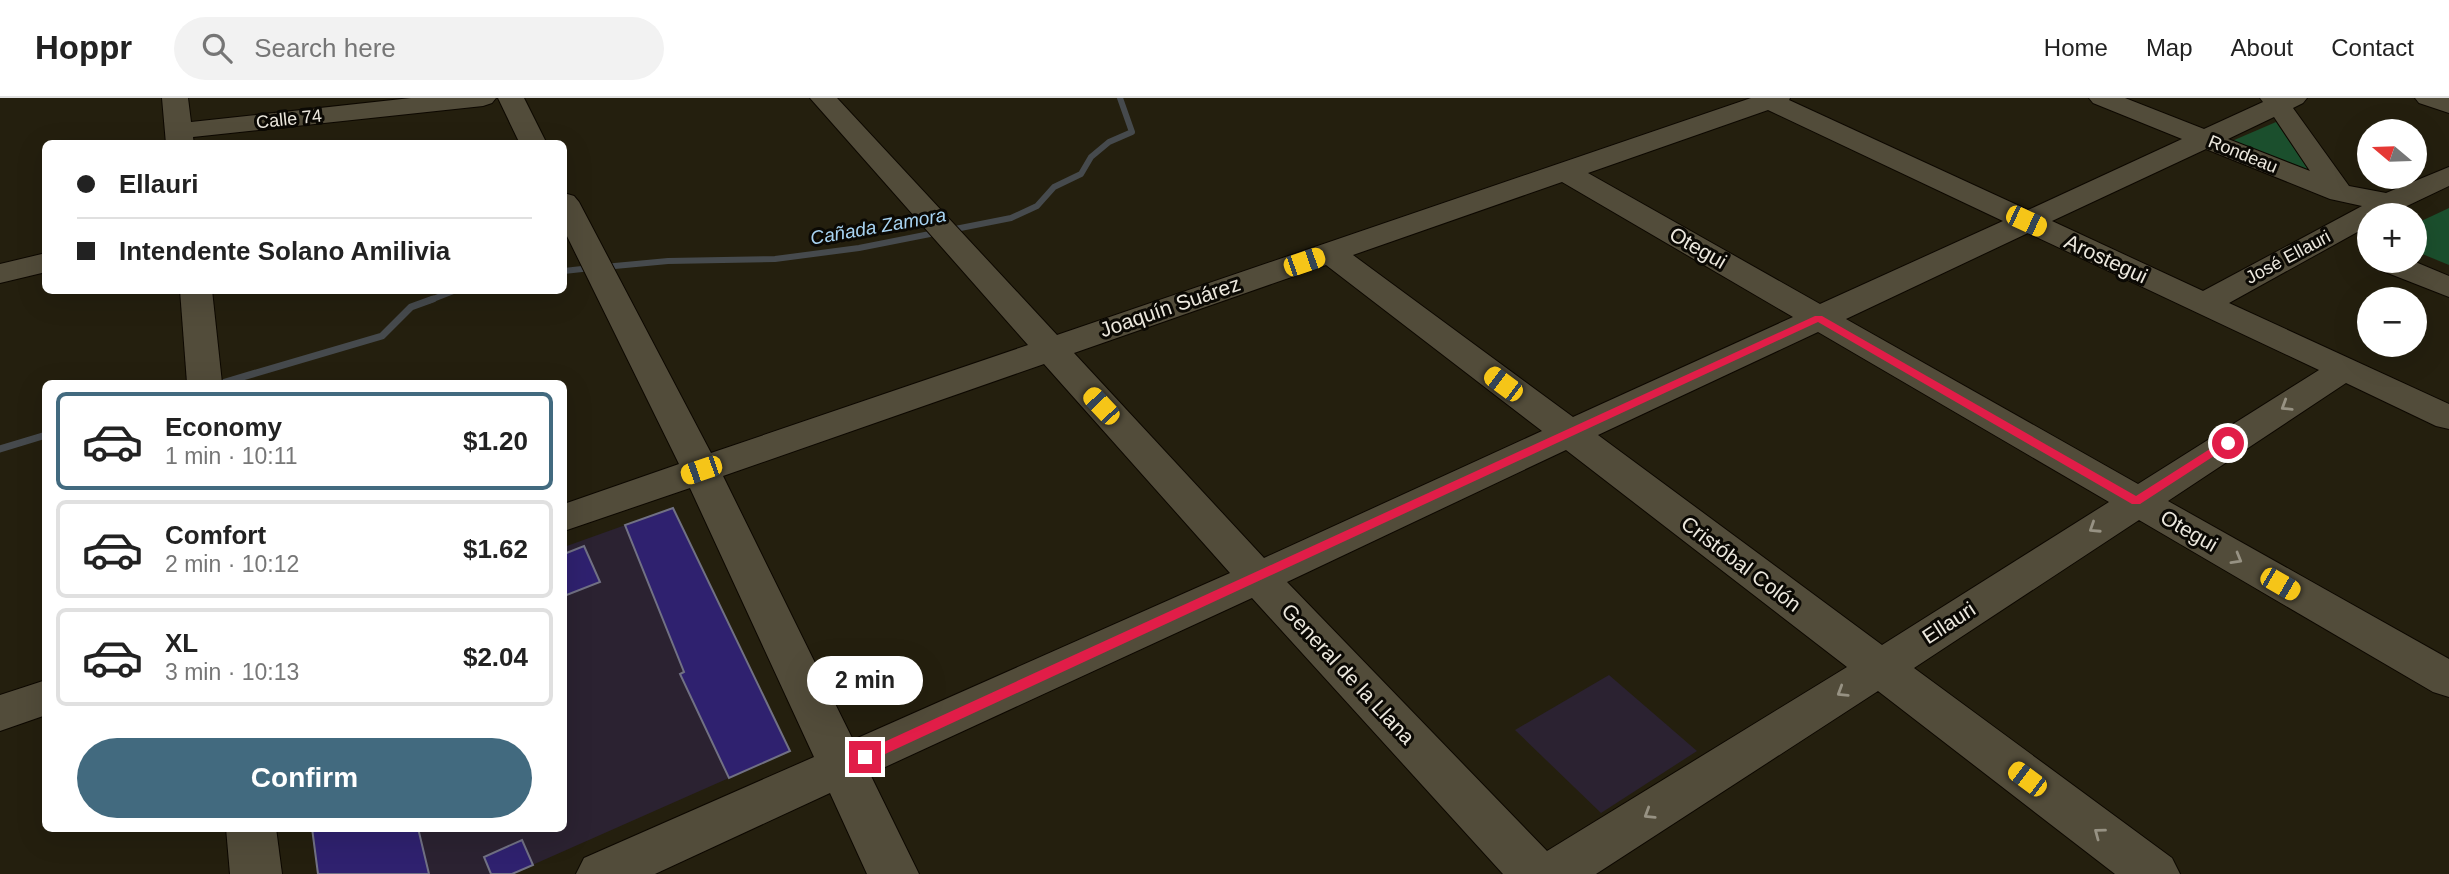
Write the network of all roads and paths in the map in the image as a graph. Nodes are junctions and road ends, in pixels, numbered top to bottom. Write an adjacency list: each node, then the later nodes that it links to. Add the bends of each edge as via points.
1 (175, 98): 10 (street)
2 (483, 98): 10 (street, Calle 74)
3 (511, 98): 12 (street)
4 (823, 98): 31 (street, General de la Llana)
5 (2102, 98): 11 (street, Rondeau)
6 (2428, 98): 9 (street)
7 (1770, 99): 13 (street, Joaquín Suárez); 20 (street, Arostegui)
8 (2281, 101): 11 (street); 15 (street)
9 (2449, 105)
10 (179, 137)
11 (2206, 139): 15 (street, Rondeau); 20 (street)
12 (532, 140)
13 (1565, 172): 23 (street, Joaquín Suárez); 30 (street, Otegui)
14 (2449, 175): 16 (street, José Ellauri)
15 (2338, 191): 16 (street, Rondeau); 18 (street)
16 (2386, 202)
17 (567, 208): 36 (street)
18 (2357, 216)
19 (2357, 218): 21 (street, José Ellauri)
20 (2026, 221): 29 (street, Arostegui); 30 (street)
21 (2328, 237): 22 (street); 29 (street, José Ellauri)
22 (2357, 249)
23 (1330, 253): 31 (street, Joaquín Suárez); 35 (street, Cristóbal Colón)
24 (42, 263): 26 (street)
25 (2415, 273): 27 (street)
26 (0, 274)
27 (2449, 287)
28 (196, 294): 33 (street)
29 (2202, 304): 32 (street, Arostegui)
30 (1819, 318): 35 (street); 37 (street, Otegui)
31 (1049, 349): 36 (street, Joaquín Suárez); 39 (street, General de la Llana)
32 (2343, 370): 34 (street, Arostegui); 37 (street, Ellauri, one-way to 37)
33 (204, 379)
34 (2449, 418)
35 (1568, 433): 39 (street); 40 (street, Cristóbal Colón)
36 (701, 470): 38 (street, Joaquín Suárez); 44 (street)
37 (2136, 501): 40 (street, Ellauri, one-way to 40); 41 (street, Otegui, one-way to 41)
38 (567, 517)
39 (1258, 578): 44 (street); 49 (street, General de la Llana)
40 (1880, 668): 50 (street, Ellauri, one-way to 50); 51 (street, Cristóbal Colón, one-way to 40)
41 (2449, 681)
42 (42, 698): 43 (street)
43 (0, 713)
44 (841, 768): 47 (street); 48 (street)
45 (251, 832): 46 (street)
46 (256, 874)
47 (602, 874)
48 (893, 874)
49 (1536, 874)
50 (1553, 874)
51 (2154, 874)

